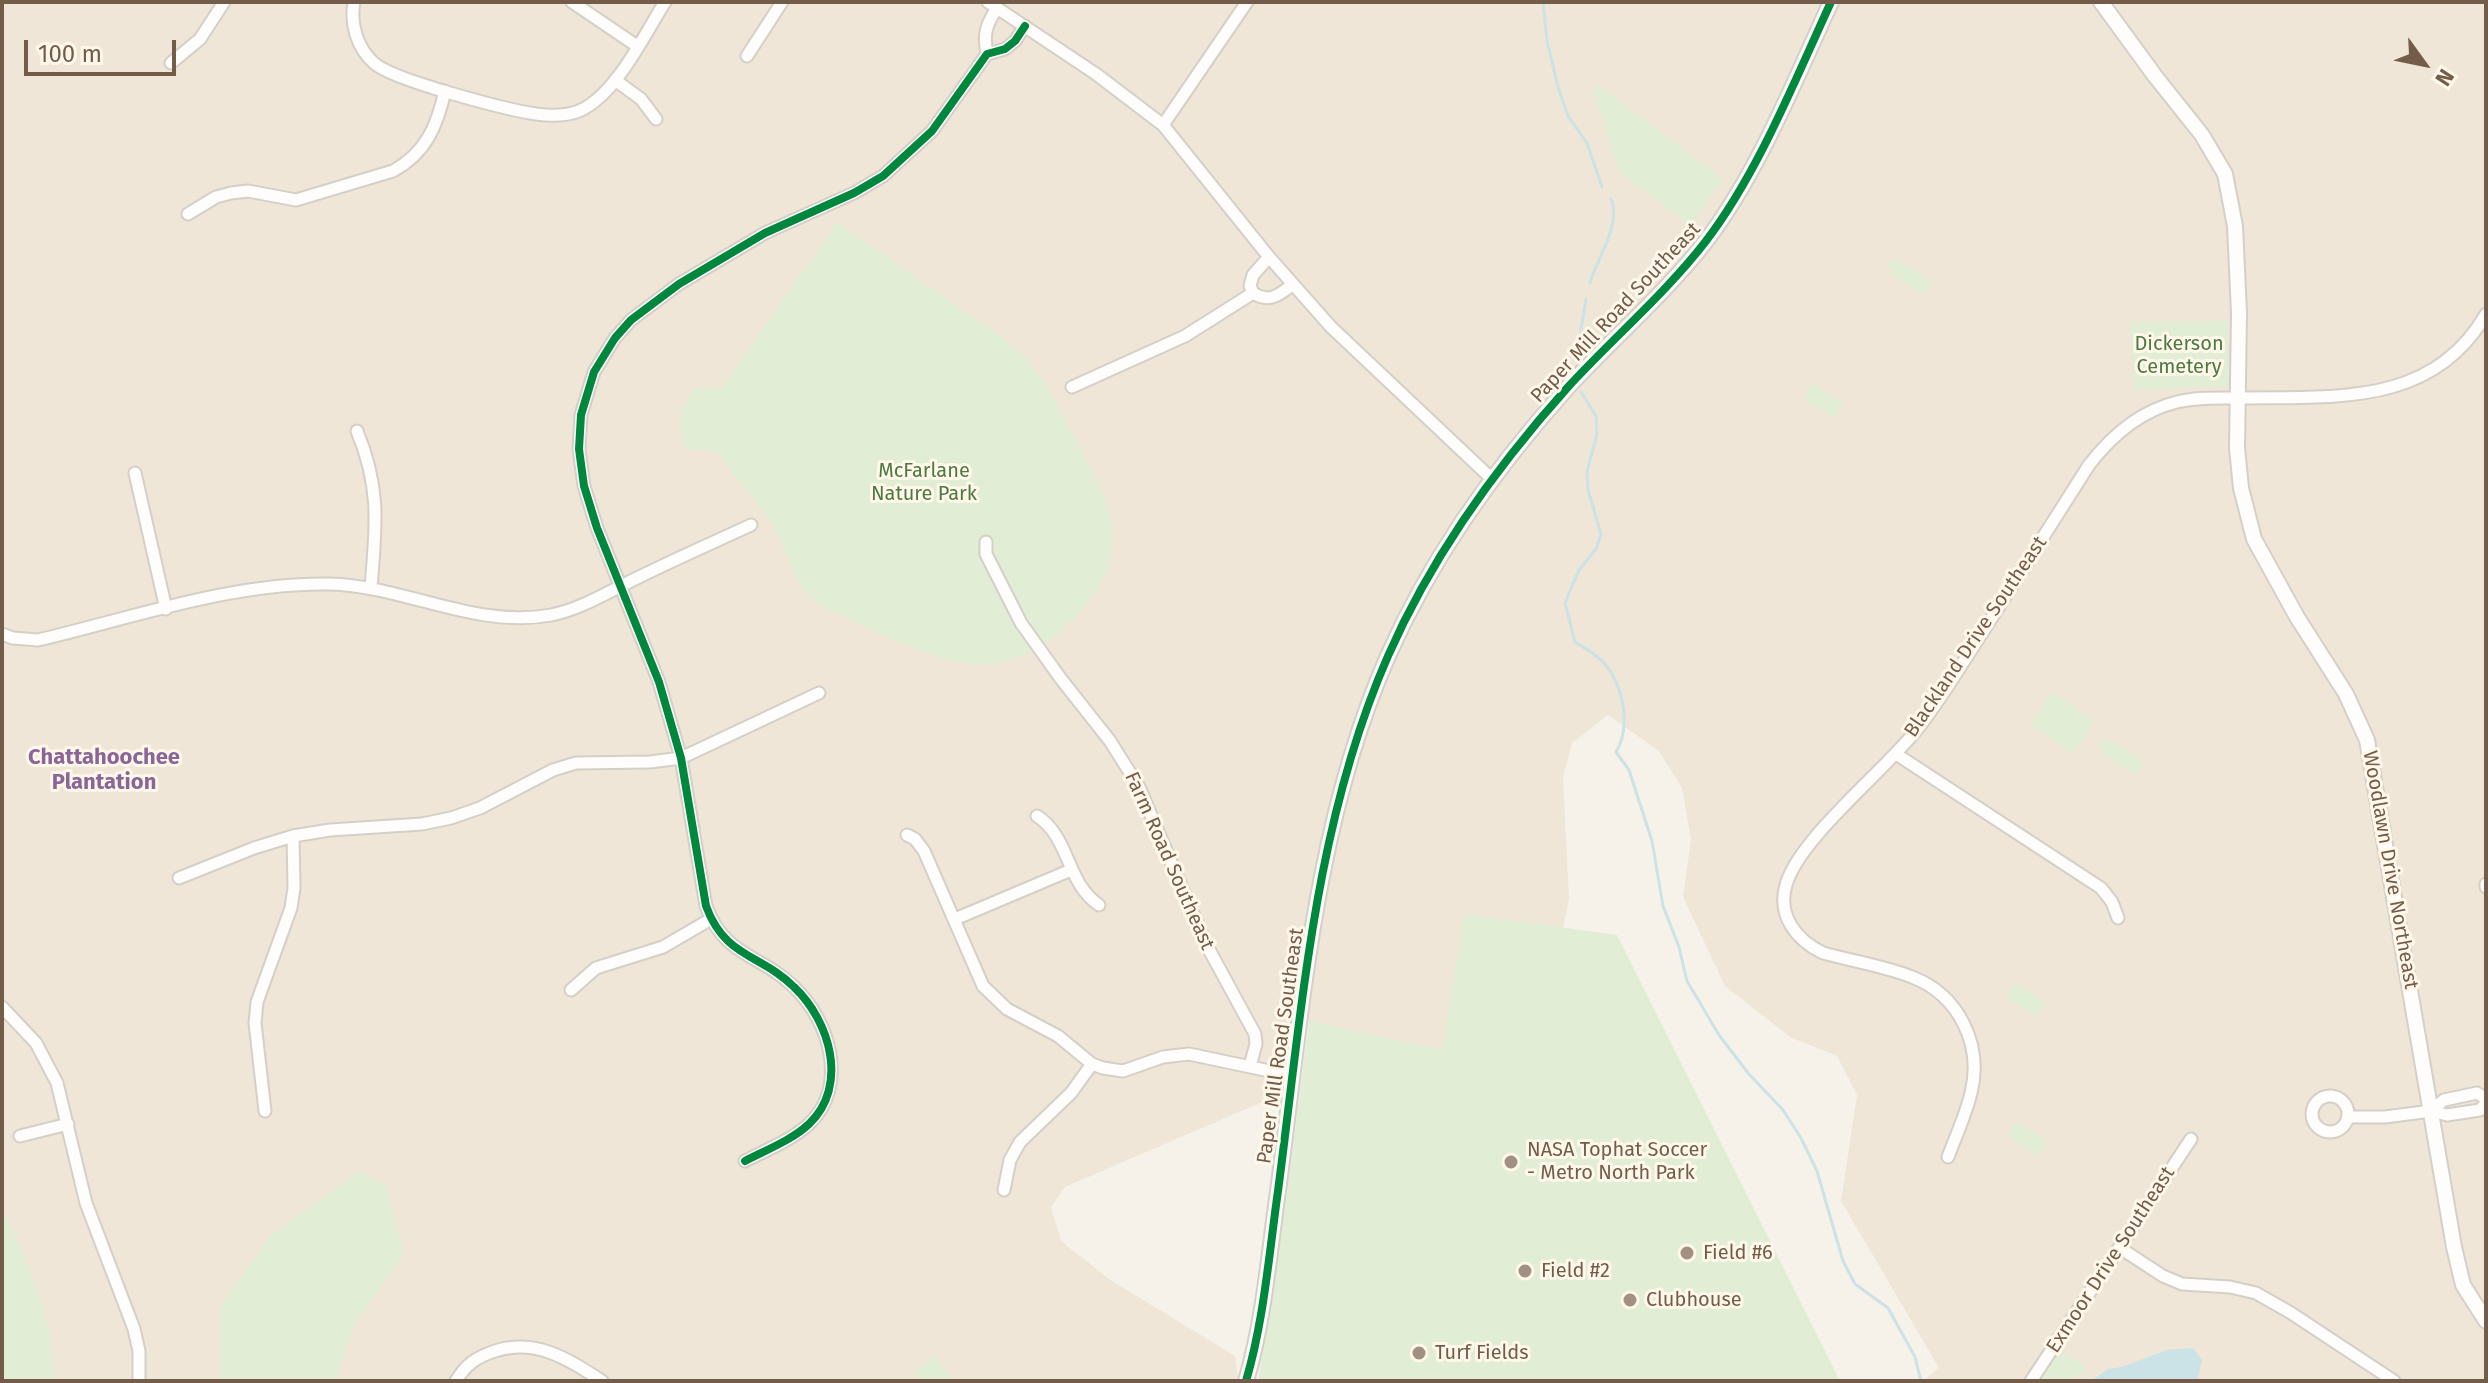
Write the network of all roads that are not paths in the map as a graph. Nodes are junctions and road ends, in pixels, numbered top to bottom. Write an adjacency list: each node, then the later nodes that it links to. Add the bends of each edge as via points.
1 (224, 2): 14 (street, via 200,39)
2 (354, 2): 16 (street, via 352,20 360,45 375,65)
3 (572, 2): 11 (street)
4 (665, 2): 11 (street)
5 (782, 2): 13 (street)
6 (1247, 2): 18 (street)
7 (1831, 2): 28 (street, Paper Mill Road Southeast, via 1759,154 1714,229 1556,401)
8 (2101, 2): 25 (street, Woodlawn Drive Northeast, via 2202,135 2225,174 2235,226)
9 (992, 5): 10 (street); 12 (street, via 984,36)
10 (1025, 26): 12 (street, via 1005,49); 18 (street)
11 (637, 46): 15 (street)
12 (987, 54): 31 (street, via 932,131 883,176 710,265 650,305 615,338 586,395 579,449 584,486)
13 (747, 56)
14 (171, 63)
15 (615, 80): 16 (street, via 579,111 565,114 534,114); 17 (street, via 641,99)
16 (445, 91): 19 (street, via 427,143 393,171 296,200 231,193)
17 (656, 119)
18 (1163, 125): 20 (street)
19 (188, 214)
20 (1269, 257): 21 (street); 22 (street, via 1253,275)
21 (1292, 285): 22 (street, via 1272,298); 28 (street, via 1362,359)
22 (1253, 293): 24 (street, via 1174,342)
23 (2484, 321): 25 (street, Blackland Drive Southeast, via 2439,367 2391,389)
24 (1072, 387)
25 (2238, 398): 36 (street, Blackland Drive Southeast, via 2179,401 2133,421 2104,446 1944,691); 55 (street, Woodlawn Drive Northeast, via 2241,488 2254,539 2346,694 2367,740)
26 (357, 431): 32 (street, via 375,491)
27 (135, 473): 33 (street)
28 (1493, 480): 51 (street, Paper Mill Road Southeast, via 1419,595 1363,722 1321,878)
29 (751, 525): 31 (street)
30 (986, 542): 50 (street, Farm Road Southeast, via 986,554 1021,623 1139,787 1206,944 1255,1034)
31 (621, 586): 32 (street, via 555,614 513,618); 37 (street, via 659,682)
32 (371, 587): 33 (street, via 287,585)
33 (166, 609): 34 (street, via 38,640)
34 (2, 634)
35 (819, 693): 37 (street)
36 (1896, 754): 44 (street, via 2101,888); 61 (street, Blackland Drive Southeast, via 1798,860 1785,887 1785,913 1811,948 1913,977 1931,986 1958,1013 1971,1039 1974,1078)
37 (681, 758): 40 (street, via 576,763 451,818); 45 (street)
38 (1037, 816): 41 (street, via 1054,832)
39 (907, 835): 46 (street, via 924,851)
40 (293, 836): 42 (street); 54 (street, via 291,908 257,1002)
41 (1071, 870): 43 (street, via 1084,893); 46 (street)
42 (179, 878)
43 (1099, 905)
44 (2118, 918)
45 (711, 919): 47 (street, via 663,947 596,968); 53 (street, via 737,950 795,987 812,1011 831,1056 831,1084)
46 (955, 919): 49 (street, via 990,994)
47 (571, 990)
48 (2, 1007): 58 (street, via 45,1058)
49 (1092, 1064): 50 (street, via 1123,1071 1189,1054); 63 (street, via 1071,1093 1020,1142)
50 (1250, 1066): 51 (street)
51 (1293, 1076): 69 (street, Paper Mill Road Southeast)
52 (2486, 1101): 55 (street, via 2480,1110 2447,1115)
53 (821, 1110): 57 (street); 62 (street, via 794,1135)
54 (265, 1111)
55 (2431, 1111): 56 (street); 65 (street, Woodlawn Drive Northeast, via 2458,1267)
56 (2348, 1117)
57 (834, 1118)
58 (68, 1124): 59 (street); 66 (street, via 86,1203 134,1329)
59 (20, 1136)
60 (2191, 1139): 64 (street, Exmoor Drive Southeast)
61 (1948, 1157)
62 (745, 1161)
63 (1004, 1190)
64 (2120, 1248): 70 (street, Exmoor Drive Southeast); 71 (street, via 2172,1280 2256,1293)
65 (2486, 1321)
66 (139, 1381)
67 (456, 1381): 68 (street, via 473,1360 529,1345 559,1355)
68 (602, 1381)
69 (1246, 1381)
70 (2031, 1381)
71 (2394, 1381)

